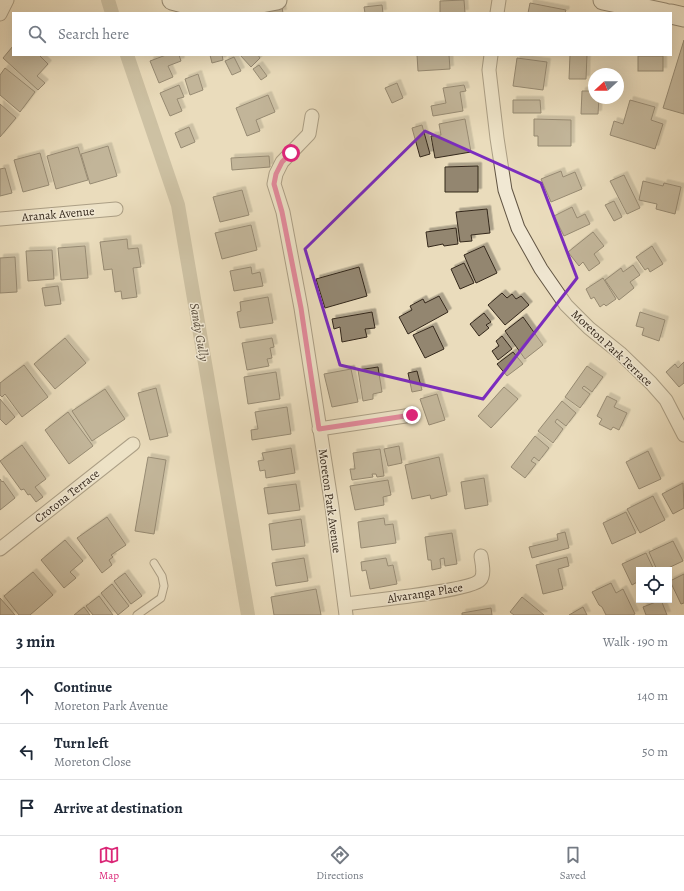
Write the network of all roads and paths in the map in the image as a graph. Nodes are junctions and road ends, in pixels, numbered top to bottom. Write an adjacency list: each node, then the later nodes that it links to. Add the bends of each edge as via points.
1 (7, 0): 8 (street)
2 (172, 0): 3 (main road, via 206,9 230,9)
3 (278, 0)
4 (499, 0): 6 (street)
5 (603, 0): 7 (main road)
6 (497, 12)
7 (660, 12)
8 (0, 14)
9 (672, 14): 10 (main road)
10 (684, 17)
11 (491, 56): 17 (street, Moreton Park Terrace, via 489,70 505,190 518,228 541,269 566,305 651,383 666,400)
12 (312, 116): 16 (street, Moreton Park Avenue, via 308,134 282,162 274,184 301,308)
13 (116, 209): 14 (street, Aranak Avenue)
14 (0, 218)
15 (412, 415): 16 (street)
16 (319, 429): 22 (street, Moreton Park Avenue)
17 (684, 435)
18 (133, 444): 19 (street, Crotona Terrace)
19 (0, 549)
20 (481, 556): 22 (street, Alvaranga Place, via 482,577 473,585)
21 (154, 563): 23 (lane, via 162,576 164,586 161,598)
22 (346, 610)
23 (137, 615)

